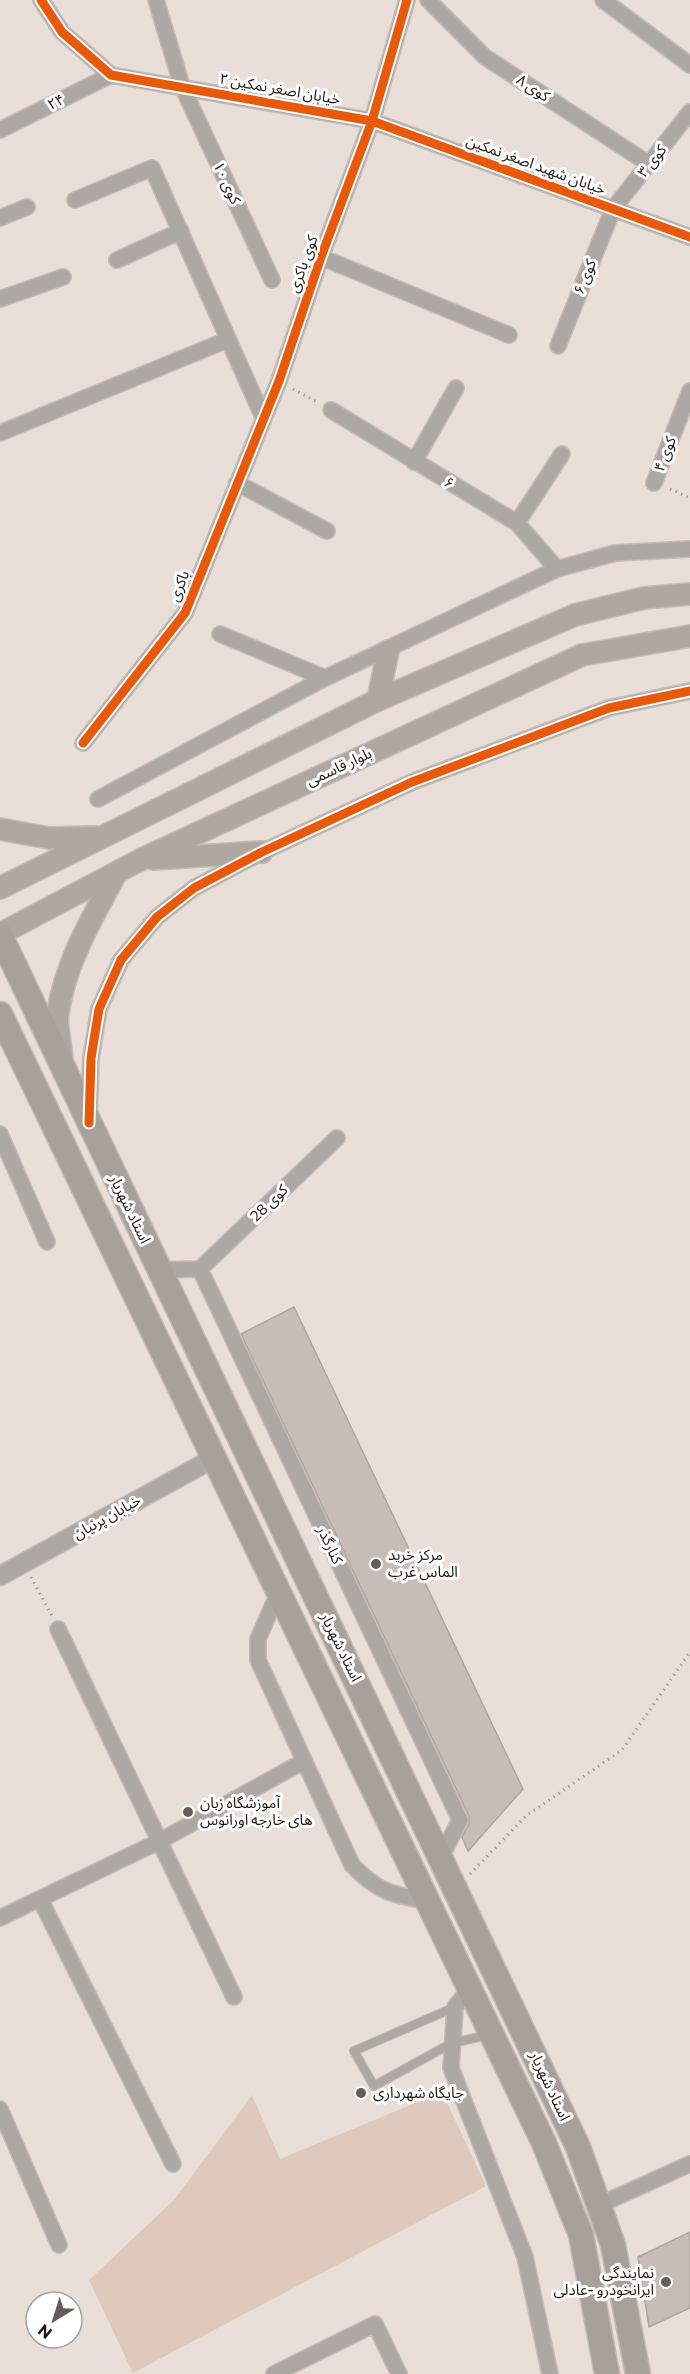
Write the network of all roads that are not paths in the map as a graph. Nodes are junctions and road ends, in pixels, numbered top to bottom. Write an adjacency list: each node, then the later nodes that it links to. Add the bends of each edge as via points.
1 (41, 0): 7 (street, via 62,32)
2 (156, 0): 8 (street, کوی ۱۰)
3 (407, 0): 10 (street, کوی باکری)
4 (428, 0): 12 (street, کوی ۸, via 485,57)
5 (603, 0): 6 (street)
6 (690, 65)
7 (111, 75): 8 (street, خیابان اصغر نمکین ۲); 11 (street, ۲۴)
8 (182, 86): 10 (street, خیابان اصغر نمکین ۲); 22 (street, کوی ۱۰)
9 (690, 112): 12 (street, کوی ۳)
10 (372, 121): 15 (street, خیابان شهید اصغر نمکین); 19 (street, کوی باکری)
11 (0, 130)
12 (650, 164): 15 (street, کوی ۳)
13 (75, 200): 17 (street, via 152,168)
14 (27, 207): 16 (street)
15 (613, 209): 18 (street, خیابان شهید اصغر نمکین); 26 (street, کوی ۶)
16 (0, 218)
17 (181, 231): 20 (street); 25 (street)
18 (690, 237)
19 (321, 257): 24 (street); 30 (street, کوی باکری)
20 (117, 260)
21 (63, 277): 23 (street)
22 (272, 280)
23 (0, 299)
24 (509, 335)
25 (227, 340): 30 (street); 31 (street)
26 (558, 346)
27 (456, 388): 33 (street)
28 (690, 391): 35 (street, کوی ۴)
29 (331, 410): 33 (street, ۶)
30 (263, 417): 34 (street, باکری)
31 (0, 433)
32 (562, 454): 36 (street)
33 (414, 462): 36 (street, ۶)
34 (237, 483): 37 (street); 47 (street, باکری, via 185,613)
35 (654, 483)
36 (517, 523): 39 (street, ۶)
37 (327, 531)
38 (690, 549): 39 (street, via 615,553)
39 (557, 569): 43 (street)
40 (690, 594): 46 (main road, via 644,598 576,615)
41 (220, 634): 44 (street)
42 (690, 636): 52 (main road, بلوار قاسمی, via 582,655)
43 (388, 651): 44 (street); 46 (main road)
44 (325, 678): 48 (street)
45 (690, 692): 51 (street, via 609,708 412,782)
46 (378, 700): 50 (main road)
47 (83, 743)
48 (98, 799)
49 (0, 829): 50 (main road, via 49,838)
50 (102, 837): 54 (main road)
51 (262, 852): 52 (main road); 58 (street, via 194,888 157,917 121,960 99,1009 91,1058)
52 (140, 860): 53 (main road, بلوار قاسمی)
53 (117, 872): 55 (main road, بلوار قاسمی); 57 (main road, via 83,935 58,1015)
54 (0, 888)
55 (0, 934): 57 (main road, استاد شهریار)
56 (0, 1014): 64 (main road, استاد شهریار)
57 (63, 1069): 58 (main road, استاد شهریار)
58 (89, 1123): 63 (main road, استاد شهریار)
59 (0, 1134): 61 (street)
60 (337, 1138): 62 (street, کوی 28)
61 (47, 1242)
62 (200, 1269): 63 (street); 72 (street, کنارگذر, via 460,1820)
63 (159, 1270): 69 (main road, استاد شهریار)
64 (214, 1458): 65 (street, خیابان پرنیان); 66 (main road, استاد شهریار)
65 (0, 1576)
66 (279, 1591): 68 (street, via 258,1639 258,1660); 70 (main road, استاد شهریار)
67 (58, 1629): 71 (street)
68 (304, 1761): 71 (street); 74 (street, via 352,1865 371,1885 388,1894)
69 (425, 1821): 70 (main road); 72 (main road, استاد شهریار)
70 (396, 1835): 74 (main road, استاد شهریار)
71 (160, 1841): 73 (street); 76 (street)
72 (441, 1857): 83 (main road, استاد شهریار, via 578,2146)
73 (40, 1899): 75 (street); 81 (street)
74 (428, 1901): 77 (main road, استاد شهریار)
75 (0, 1918)
76 (234, 1997)
77 (462, 1997): 78 (main road, استاد شهریار); 79 (street); 79 (lane, via 354,2051 374,2086)
78 (492, 2034): 79 (lane); 88 (main road, استاد شهریار, via 544,2143 580,2235)
79 (452, 2043): 87 (street, via 451,2068 525,2257)
80 (0, 2109): 84 (street)
81 (173, 2164)
82 (690, 2164): 83 (street)
83 (599, 2205): 89 (main road, استاد شهریار, via 613,2245)
84 (59, 2245)
85 (274, 2374): 86 (street, via 375,2324)
86 (399, 2374)
87 (550, 2374)
88 (607, 2374)
89 (638, 2374)

